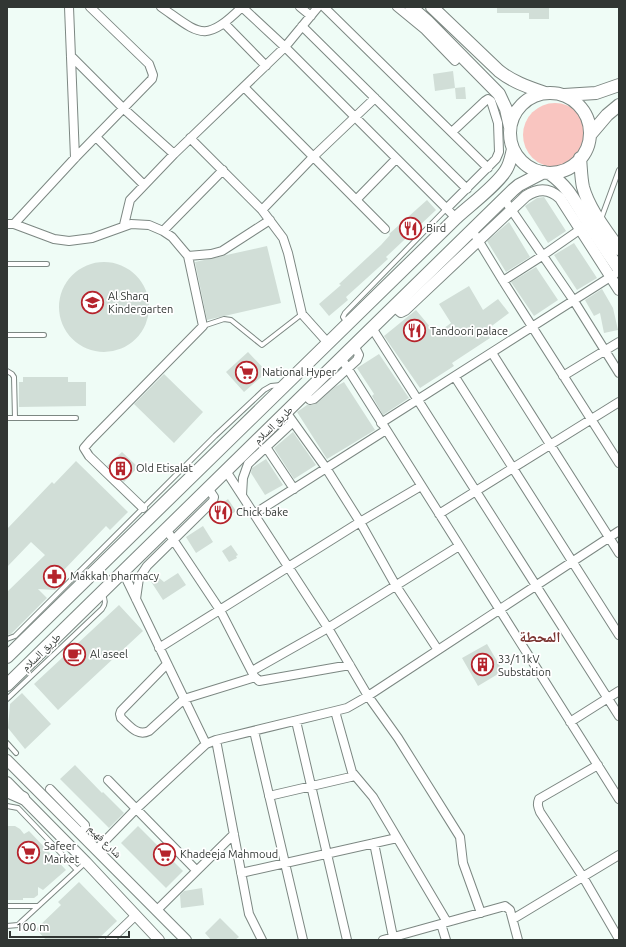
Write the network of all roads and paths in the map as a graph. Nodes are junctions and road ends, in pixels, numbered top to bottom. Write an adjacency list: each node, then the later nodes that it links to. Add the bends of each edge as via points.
1 (69, 7): 17 (street)
2 (90, 7): 26 (street, via 152,69 152,79)
3 (161, 7): 13 (street, via 198,31 212,30)
4 (242, 7): 13 (street); 15 (street)
5 (300, 7): 11 (street)
6 (318, 7): 11 (street)
7 (324, 7): 29 (street)
8 (397, 7): 9 (street)
9 (409, 9): 12 (main road); 16 (street)
10 (434, 9): 12 (main road, via 427,17); 22 (main road, via 504,75 520,84)
11 (311, 16): 14 (street)
12 (427, 21): 16 (main road)
13 (225, 24): 19 (street)
14 (302, 26): 15 (street); 24 (street)
15 (285, 47): 19 (street); 27 (street)
16 (447, 47): 18 (street); 28 (main road, via 499,94 506,109)
17 (71, 56): 26 (street); 36 (street)
18 (455, 61)
19 (266, 66): 21 (street)
20 (619, 85): 23 (main road, via 585,95)
21 (244, 87): 32 (street); 35 (street)
22 (547, 93): 23 (main road); 28 (main road, via 533,96 522,104 514,115)
23 (562, 95): 30 (main road, via 579,106 589,125)
24 (375, 98): 27 (street); 44 (street)
25 (619, 105): 30 (main road)
26 (124, 109): 31 (street); 34 (street)
27 (355, 116): 35 (street); 38 (street)
28 (510, 128): 33 (main road)
29 (452, 132): 39 (street); 39 (street, via 485,101 491,101 498,123 499,152)
30 (590, 135): 37 (main road, via 587,147)
31 (96, 137): 36 (street); 43 (street)
32 (190, 138): 34 (street); 40 (street)
33 (513, 150): 42 (main road, via 531,168); 50 (main road, طريق السلام, via 508,166 499,180)
34 (174, 154): 43 (street)
35 (313, 157): 46 (street); 48 (street)
36 (75, 158): 53 (street)
37 (580, 158): 42 (main road, via 572,166 561,171); 52 (main road, via 583,185 589,202)
38 (396, 159): 46 (street); 47 (street)
39 (488, 168): 44 (street)
40 (223, 170): 48 (street); 58 (street)
41 (619, 170): 52 (lane)
42 (547, 172): 45 (main road, طريق السلام, via 519,185); 55 (main road, via 570,192)
43 (144, 185): 54 (street, via 130,200)
44 (467, 189): 47 (street)
45 (504, 199): 49 (street); 57 (main road, طريق السلام)
46 (356, 200): 56 (street)
47 (447, 208): 50 (street); 71 (lane, via 345,313 344,320)
48 (262, 210): 51 (street)
49 (511, 210): 55 (street, via 531,192 550,191 560,198); 59 (street); 62 (street)
50 (456, 218): 71 (main road, طريق السلام)
51 (270, 220): 61 (street, via 222,251); 70 (street, via 286,246)
52 (601, 221): 60 (main road)
53 (10, 224): 54 (street, via 54,239 69,241 92,238)
54 (124, 225): 58 (street, via 149,225)
55 (584, 227): 62 (street); 65 (main road)
56 (385, 229)
57 (472, 230): 59 (street); 69 (main road, طريق السلام)
58 (163, 231): 61 (street, via 172,237)
59 (478, 241): 66 (street); 69 (street, via 405,310 400,312)
60 (619, 249)
61 (188, 256): 72 (street)
62 (542, 256): 66 (street); 68 (street)
63 (7, 264): 64 (lane)
64 (47, 264)
65 (616, 272): 67 (street); 68 (street)
66 (503, 281): 73 (street)
67 (619, 290)
68 (574, 301): 73 (street); 79 (street)
69 (394, 306): 74 (main road, طريق السلام)
70 (302, 314): 72 (lane, via 262,345 231,320 224,319); 78 (street)
71 (348, 324): 78 (main road, طريق السلام)
72 (203, 326): 106 (street, via 84,448 89,456)
73 (532, 327): 80 (street); 85 (street)
74 (372, 328): 81 (main road, طريق السلام, via 354,345); 86 (street)
75 (7, 335): 76 (lane)
76 (44, 335)
77 (619, 342): 79 (street)
78 (328, 343): 106 (main road, طريق السلام, via 285,385 258,404)
79 (605, 351): 83 (street); 85 (street)
80 (492, 353): 84 (street); 94 (street)
81 (344, 364): 88 (main road, طريق السلام, via 304,394); 93 (street)
82 (7, 370): 90 (lane, via 14,377)
83 (619, 373)
84 (455, 376): 86 (street); 99 (street)
85 (563, 376): 92 (street)
86 (417, 400): 93 (street); 104 (street)
87 (619, 402): 92 (street)
88 (290, 417): 95 (street); 96 (main road, طريق السلام); 98 (street)
89 (7, 418): 90 (lane)
90 (15, 418): 91 (lane)
91 (76, 418)
92 (591, 419): 94 (street); 97 (street)
93 (383, 426): 98 (street); 101 (street)
94 (551, 445): 99 (street); 112 (street)
95 (266, 447): 96 (street); 103 (street)
96 (245, 460): 100 (main road, طريق السلام); 105 (street)
97 (619, 463)
98 (326, 468): 103 (street); 109 (street)
99 (513, 468): 104 (street); 116 (street)
100 (226, 471): 102 (main road, طريق السلام); 105 (street)
101 (421, 486): 108 (street); 109 (street)
102 (208, 488): 110 (main road, طريق السلام); 113 (street, via 214,497 213,501)
103 (294, 489): 107 (street)
104 (476, 492): 108 (street); 120 (street)
105 (242, 495): 107 (street)
106 (148, 512): 124 (main road, طريق السلام)
107 (254, 514): 117 (street)
108 (439, 514): 114 (street)
109 (360, 522): 117 (street); 119 (street)
110 (166, 529): 113 (street); 118 (main road, طريق السلام)
111 (619, 531): 112 (street)
112 (609, 537): 115 (street); 116 (street)
113 (173, 540): 121 (street, via 142,572 137,585); 122 (street)
114 (459, 546): 119 (street); 123 (street)
115 (619, 553)
116 (573, 562): 120 (street); 126 (street)
117 (289, 568): 122 (street); 125 (street)
118 (123, 572): 121 (street); 135 (main road, طريق السلام, via 101,593 70,631)
119 (396, 586): 125 (street); 129 (street)
120 (536, 586): 123 (street); 139 (street)
121 (136, 599): 128 (street)
122 (220, 610): 128 (street); 134 (street)
123 (499, 610): 129 (street); 145 (street)
124 (34, 624): 127 (lane); 130 (main road, طريق السلام)
125 (328, 628): 133 (street); 134 (street)
126 (619, 635)
127 (7, 639)
128 (159, 648): 132 (street)
129 (438, 650): 138 (street)
130 (12, 651): 131 (main road, طريق السلام)
131 (7, 657)
132 (167, 664): 141 (street); 141 (street, via 121,711 120,718 137,733 145,733)
133 (350, 665): 134 (street, via 259,682); 138 (street)
134 (253, 674): 141 (street)
135 (24, 675): 136 (main road, طريق السلام); 140 (lane)
136 (7, 685)
137 (619, 691): 139 (street)
138 (368, 696): 142 (street); 180 (street, via 398,738 460,837 462,863)
139 (608, 698): 143 (street); 145 (street)
140 (7, 699)
141 (184, 699): 149 (street)
142 (335, 711): 144 (street); 153 (street, via 350,767)
143 (619, 716)
144 (296, 721): 146 (street); 156 (street)
145 (570, 722): 152 (street)
146 (254, 731): 147 (street); 159 (street)
147 (216, 740): 149 (street); 165 (street)
148 (7, 743): 150 (lane)
149 (206, 744): 163 (street)
150 (16, 753)
151 (7, 760): 164 (street, شارع فهيم)
152 (598, 765): 161 (street); 176 (street, via 539,799 538,802 540,812)
153 (355, 776): 156 (street); 166 (street, via 373,796)
154 (108, 780): 163 (street)
155 (7, 782): 160 (street)
156 (311, 786): 159 (street); 169 (street)
157 (50, 789): 164 (street, via 85,825)
158 (7, 791): 160 (main road)
159 (269, 796): 172 (street)
160 (23, 798): 171 (street)
161 (619, 799)
162 (7, 806): 173 (lane, via 18,808)
163 (136, 809): 168 (street); 174 (street)
164 (81, 834): 168 (street, شارع فهيم)
165 (234, 834): 174 (street); 175 (street)
166 (397, 838): 167 (street); 183 (street)
167 (374, 843): 169 (street); 185 (street)
168 (96, 850): 179 (street, شارع فهيم)
169 (327, 854): 172 (street); 192 (street)
170 (619, 855): 176 (street)
171 (86, 862): 173 (lane); 181 (street)
172 (285, 863): 175 (street); 191 (street)
173 (77, 870): 178 (lane)
174 (196, 870): 179 (street)
175 (241, 873): 190 (street, via 249,914)
176 (584, 877): 182 (street); 186 (street)
177 (7, 906): 178 (lane)
178 (38, 906): 184 (lane, via 18,925)
179 (156, 910): 189 (street, شارع فهيم)
180 (481, 913): 182 (street, via 505,906 510,910); 183 (street)
181 (135, 916): 187 (street); 188 (street)
182 (513, 919): 195 (street)
183 (444, 923): 185 (street); 194 (street)
184 (7, 926)
185 (393, 937): 193 (street)
186 (619, 939)
187 (110, 940)
188 (159, 940)
189 (186, 940)
190 (262, 940)
191 (303, 940)
192 (347, 940)
193 (383, 940)
194 (446, 940)
195 (518, 940)

